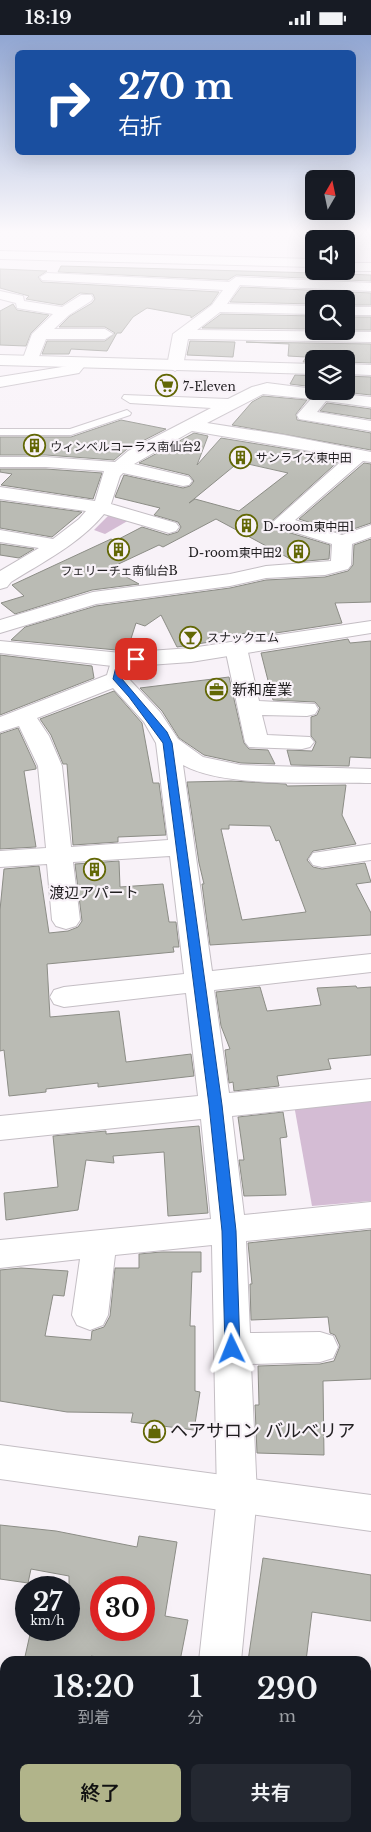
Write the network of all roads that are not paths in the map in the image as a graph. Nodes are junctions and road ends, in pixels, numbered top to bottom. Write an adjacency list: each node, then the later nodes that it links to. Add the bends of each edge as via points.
1 (60, 315): 3 (street)
2 (208, 315): 5 (street)
3 (40, 334): 4 (street); 8 (street)
4 (105, 334)
5 (181, 334): 6 (street); 10 (street)
6 (371, 337)
7 (0, 360): 8 (street)
8 (30, 361): 9 (street)
9 (78, 363): 10 (street); 14 (street, via 73,370)
10 (175, 366): 11 (street)
11 (305, 369)
12 (355, 369): 13 (street)
13 (371, 370)
14 (0, 382)
15 (305, 394): 20 (street, via 267,388)
16 (318, 400): 21 (street, via 304,415)
17 (355, 400): 18 (street)
18 (371, 402)
19 (129, 405): 20 (street); 23 (lane, via 71,432)
20 (229, 405): 22 (street)
21 (371, 426)
22 (191, 427): 24 (street); 26 (street, via 134,455)
23 (0, 433)
24 (365, 456): 33 (street, via 282,522)
25 (0, 462): 26 (street)
26 (118, 467): 27 (street); 29 (street, via 108,481 108,492)
27 (183, 481)
28 (0, 493): 29 (street)
29 (100, 507): 30 (street); 34 (street, via 86,523)
30 (169, 527)
31 (371, 531): 33 (street)
32 (0, 537): 34 (street)
33 (342, 541): 36 (street, via 341,565 266,572 230,580 93,598)
34 (57, 545): 35 (street)
35 (0, 583)
36 (0, 627)
37 (371, 627): 39 (street)
38 (0, 647): 40 (street)
39 (236, 647): 40 (street); 41 (street)
40 (119, 670): 43 (street); 46 (street)
41 (249, 708): 42 (street); 45 (street, via 257,742)
42 (307, 709)
43 (24, 716): 44 (street); 50 (street, via 50,766)
44 (0, 725)
45 (302, 742)
46 (168, 743): 47 (street, via 176,752 194,762 231,773); 48 (street)
47 (371, 776)
48 (183, 847): 50 (street); 55 (street)
49 (371, 852): 52 (street)
50 (59, 856): 51 (street); 53 (street)
51 (0, 859)
52 (322, 859)
53 (66, 920)
54 (371, 963): 55 (street)
55 (199, 983): 56 (street); 58 (street)
56 (64, 997)
57 (371, 1090): 58 (street)
58 (215, 1105): 59 (street); 61 (street)
59 (0, 1128)
60 (371, 1215): 61 (street)
61 (229, 1231): 62 (street); 66 (street)
62 (99, 1244): 63 (street); 64 (street)
63 (0, 1254)
64 (90, 1315)
65 (320, 1347): 66 (street)
66 (232, 1349): 68 (street)
67 (0, 1462): 68 (street)
68 (237, 1496): 69 (street); 70 (street)
69 (371, 1513)
70 (221, 1656)

